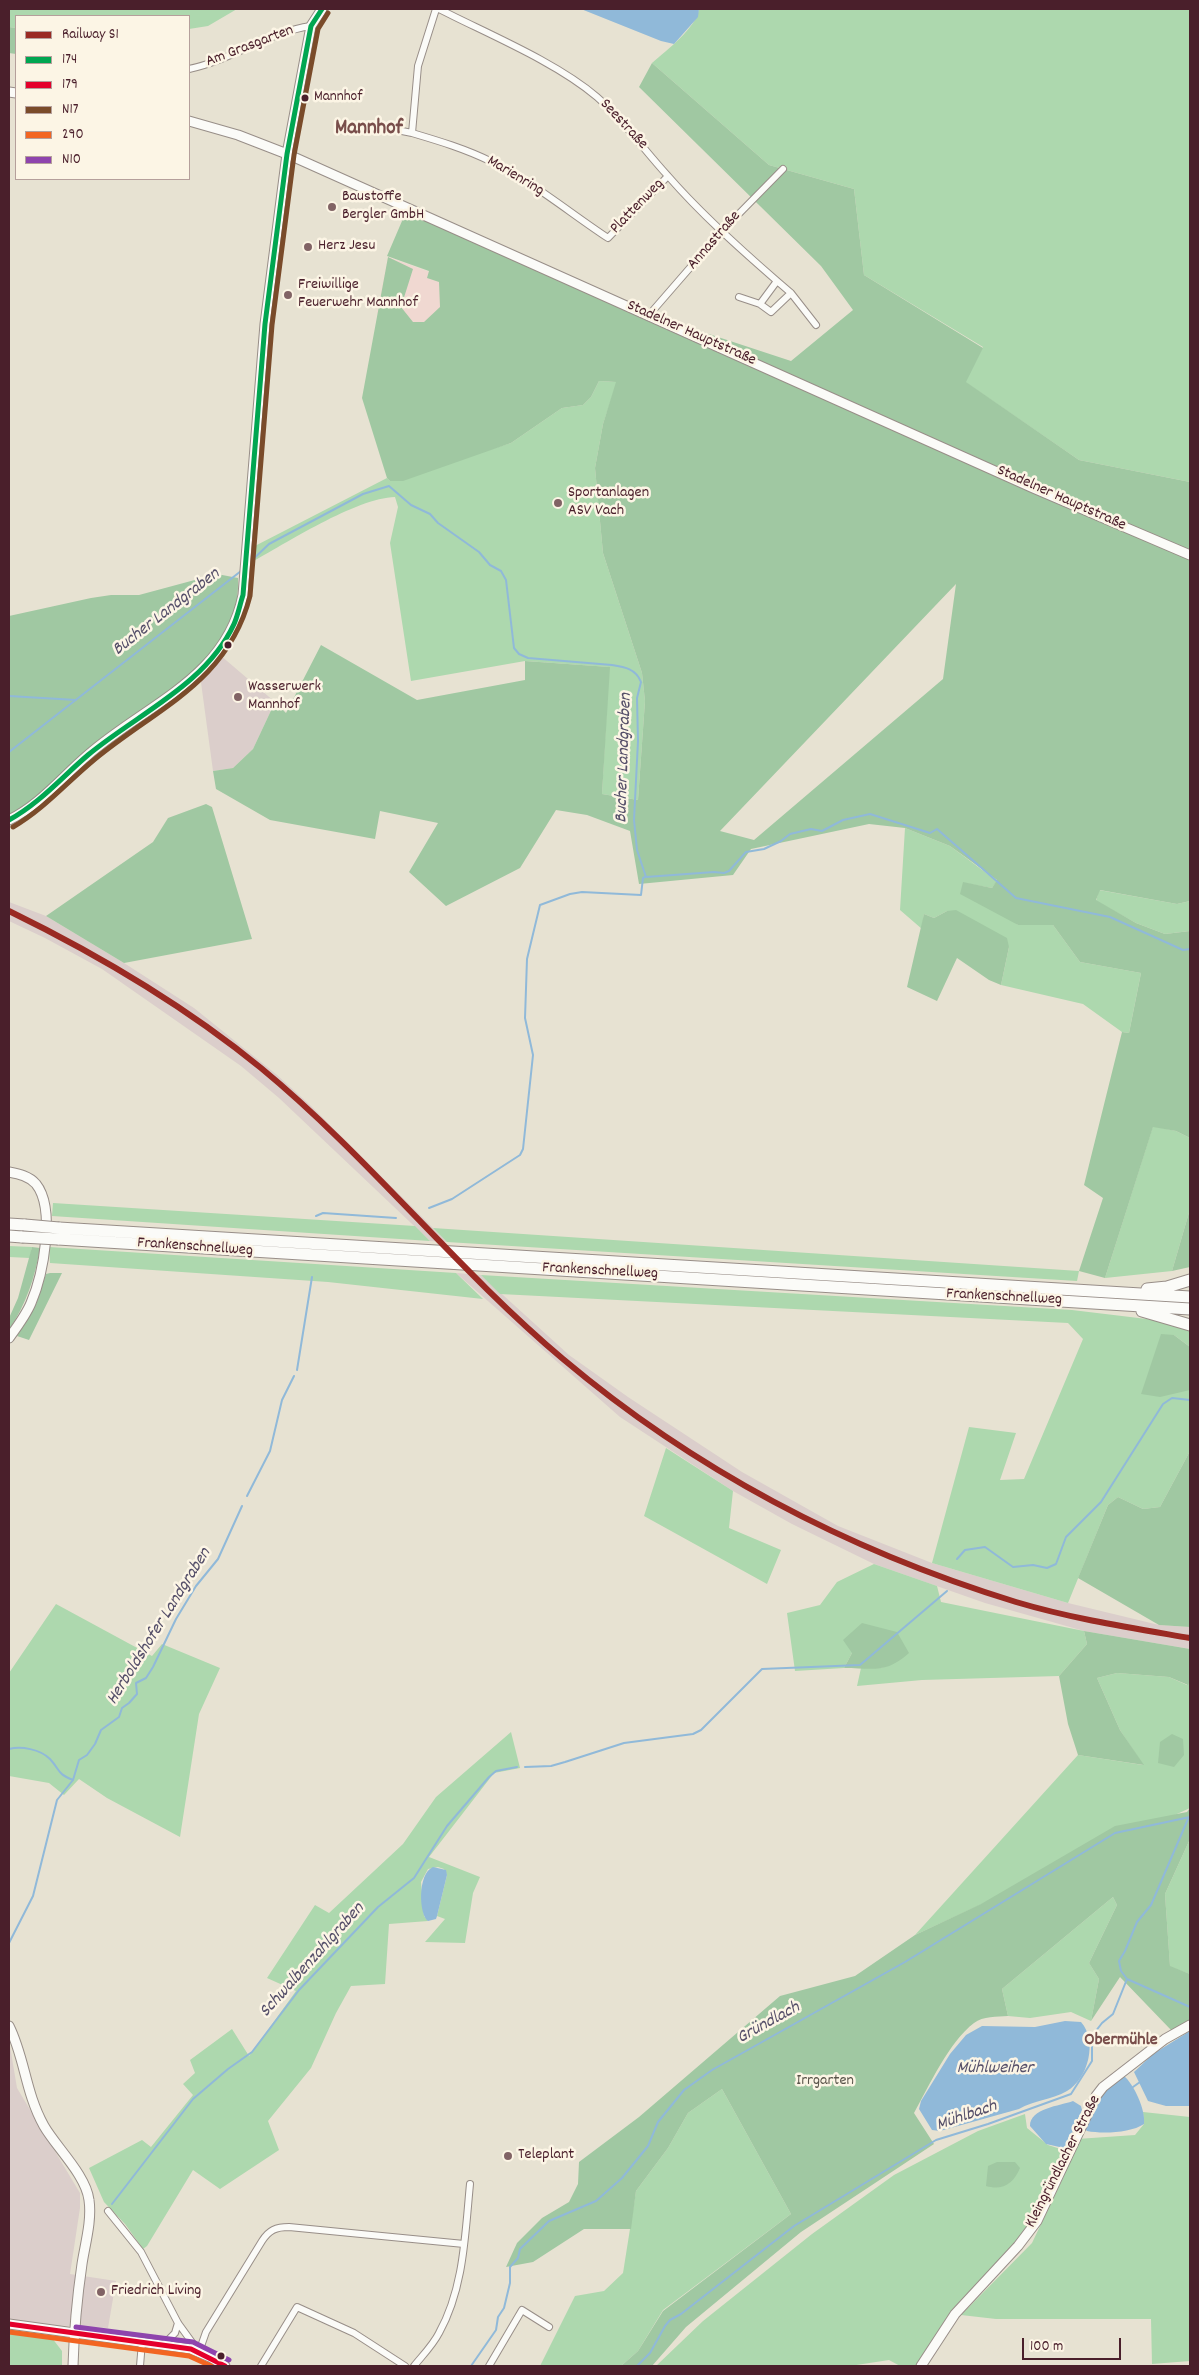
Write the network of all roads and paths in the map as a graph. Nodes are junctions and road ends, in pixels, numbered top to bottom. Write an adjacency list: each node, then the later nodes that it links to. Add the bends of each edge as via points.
1 (322, 9): 3 (main road)
2 (438, 9): 7 (street, via 418,66); 10 (street, Seestraße, via 579,83 614,113)
3 (311, 26): 4 (street, Am Grasgarten, via 276,35 214,62); 8 (main road)
4 (190, 68)
5 (190, 121): 8 (main road, Stadelner Hauptstraße)
6 (372, 125): 7 (street, Marienring)
7 (412, 133): 12 (street, Marienring, via 448,143 492,162)
8 (287, 154): 17 (main road, Stadelner Hauptstraße); 20 (main road, via 265,324 244,581 235,624 208,665 87,755 43,799)
9 (783, 169): 11 (street, Annastraße)
10 (668, 176): 11 (street, Seestraße); 12 (street, Plattenweg)
11 (721, 232): 13 (street, Seestraße); 17 (street, Annastraße)
12 (608, 238)
13 (777, 281): 14 (street, Seestraße); 16 (street)
14 (791, 293): 16 (street, via 771,312); 18 (street, Seestraße)
15 (739, 297): 16 (street)
16 (760, 304)
17 (650, 315): 19 (main road, Stadelner Hauptstraße, via 1033,488)
18 (816, 325)
19 (1190, 555)
20 (9, 820)
21 (9, 1172): 31 (main road, via 35,1183 44,1200 46,1219 42,1267 31,1303)
22 (9, 1224): 23 (highway, Frankenschnellweg, bridge)
23 (59, 1233): 24 (highway, Frankenschnellweg, bridge); 26 (highway, Frankenschnellweg, via 474,1253); 28 (highway, Frankenschnellweg, via 486,1266)
24 (9, 1236)
25 (1190, 1280): 26 (highway, via 1167,1287)
26 (1120, 1292): 27 (highway, Frankenschnellweg)
27 (1190, 1297)
28 (1113, 1304): 29 (highway, Frankenschnellweg); 30 (highway)
29 (1190, 1310)
30 (1190, 1325)
31 (9, 1338)
32 (1190, 2025): 51 (main road, Kleingründlacher Straße, via 1159,2044 1103,2087 1037,2221 956,2314)
33 (9, 2026): 40 (main road, via 30,2097 79,2177 89,2200)
34 (470, 2184): 36 (street)
35 (108, 2211): 38 (street, via 141,2252)
36 (464, 2244): 43 (street, via 289,2226 275,2228 266,2234); 49 (street, via 459,2282 451,2308 439,2334)
37 (9, 2324): 40 (main road)
38 (178, 2324): 42 (street); 43 (street)
39 (549, 2327): 50 (street, via 522,2310)
40 (75, 2334): 41 (main road); 44 (main road)
41 (142, 2342): 42 (main road); 45 (street)
42 (163, 2345): 43 (main road)
43 (195, 2350): 46 (main road)
44 (74, 2366)
45 (140, 2366)
46 (225, 2366)
47 (260, 2366): 48 (street, via 296,2307 354,2333)
48 (404, 2366)
49 (414, 2366)
50 (488, 2366)
51 (921, 2366)

